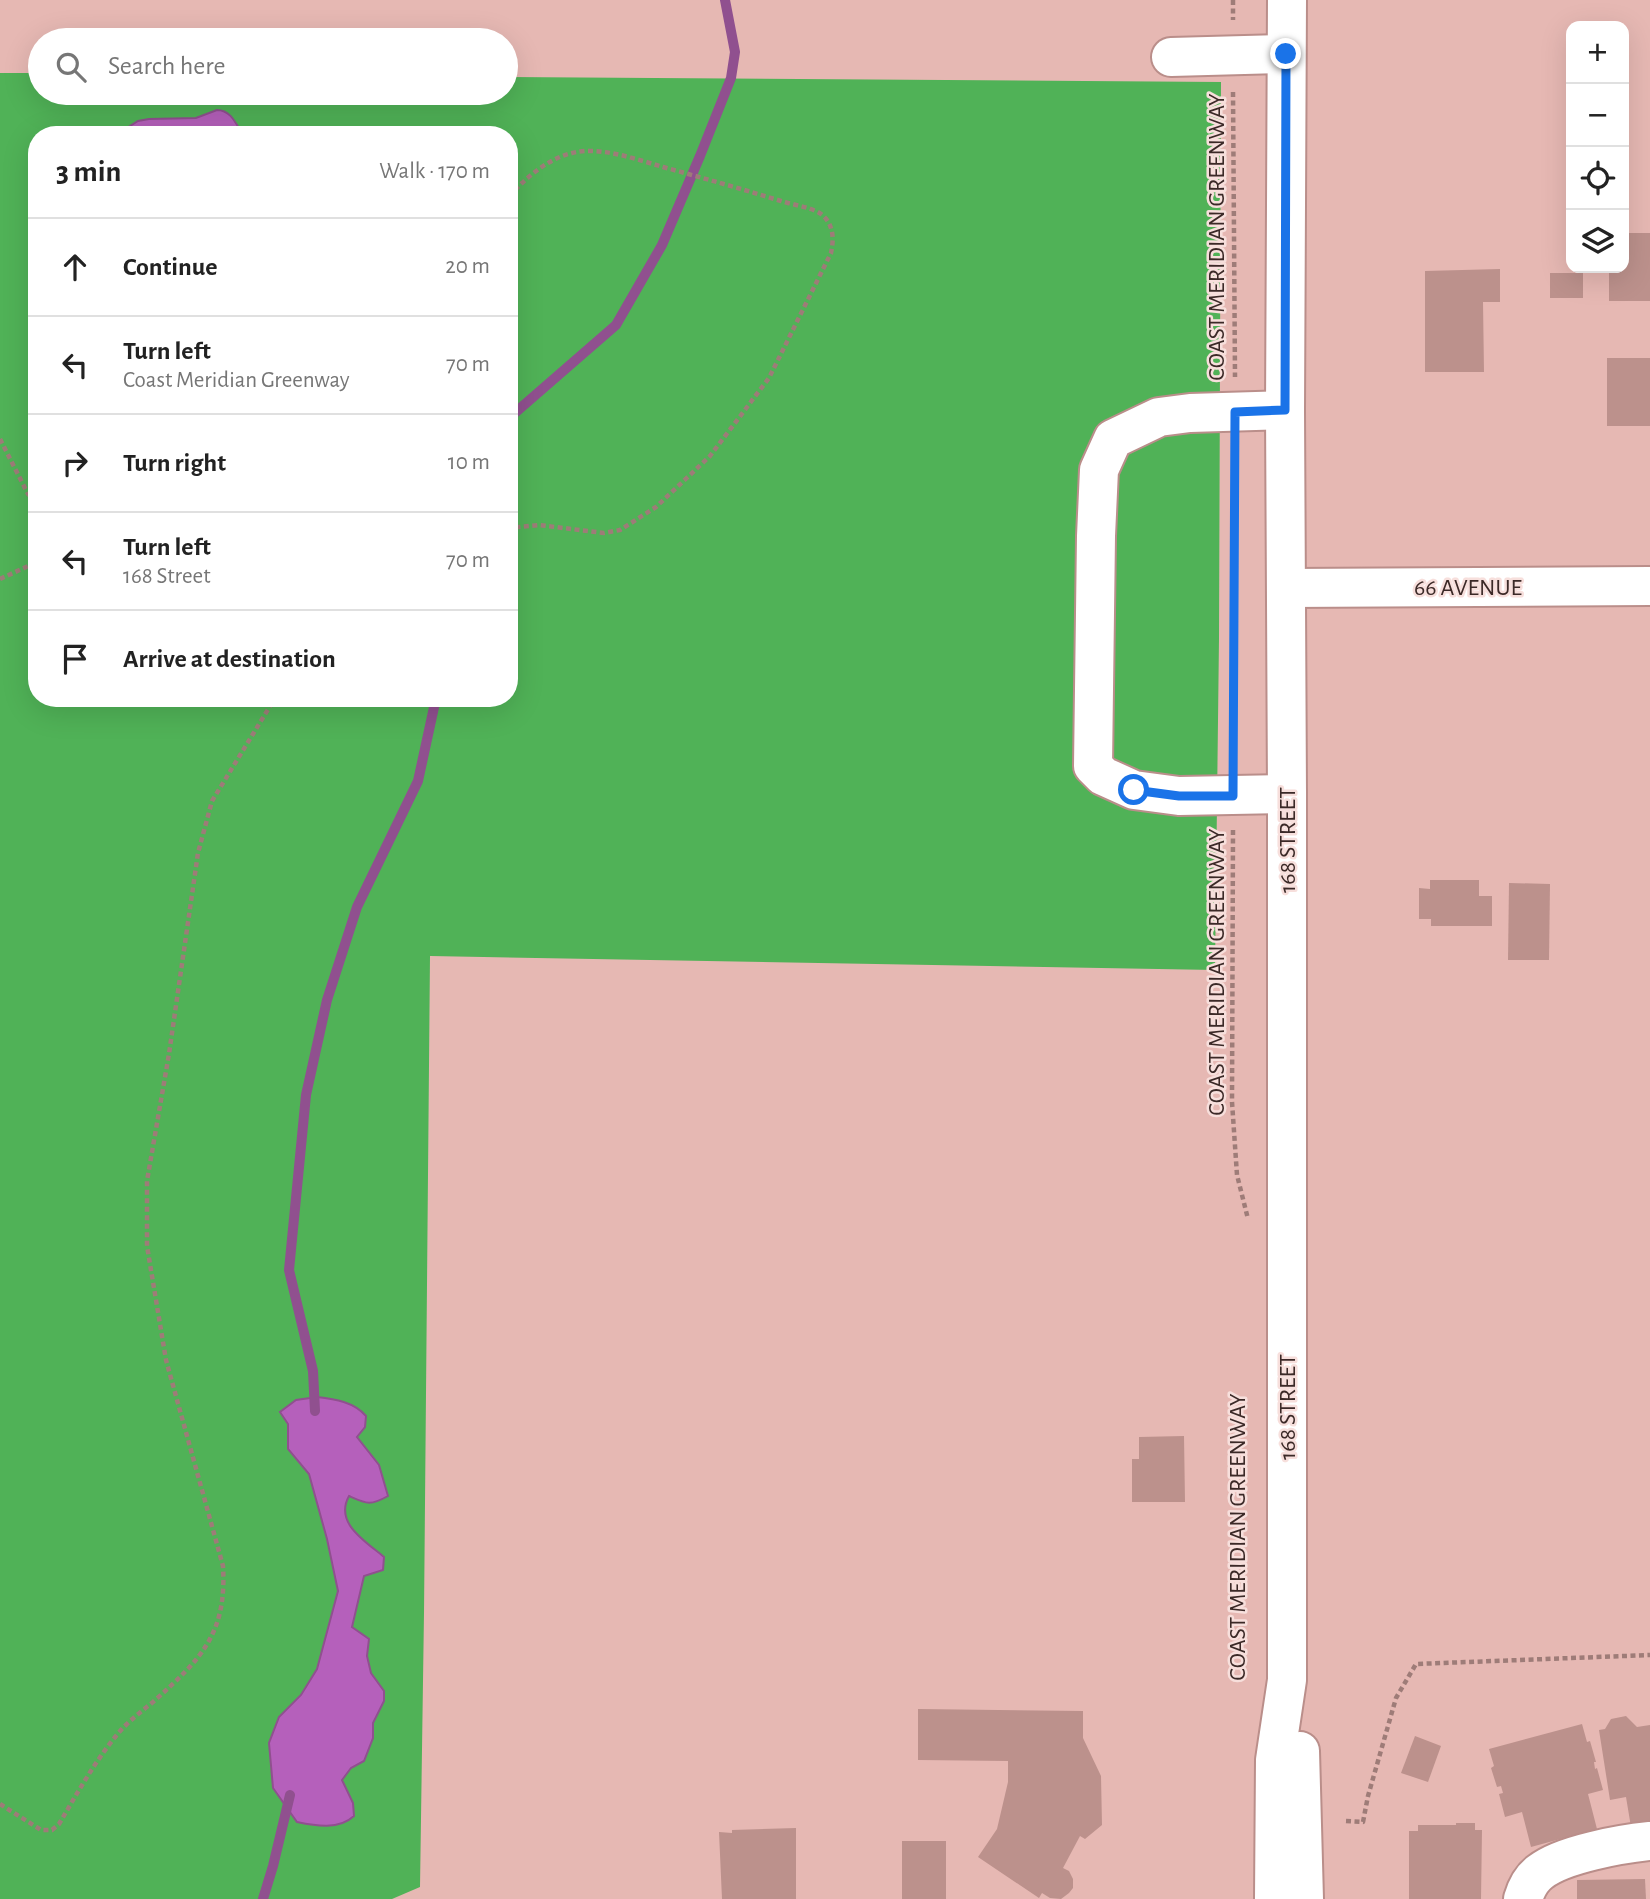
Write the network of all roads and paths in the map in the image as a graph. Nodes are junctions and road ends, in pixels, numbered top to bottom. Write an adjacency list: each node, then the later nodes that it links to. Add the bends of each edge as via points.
1 (1233, 0): 4 (path, COAST MERIDIAN GREENWAY)
2 (1287, 0): 3 (main road, 168 STREET)
3 (1286, 54): 4 (main road); 7 (main road, 168 STREET)
4 (1233, 55): 5 (main road); 8 (path, COAST MERIDIAN GREENWAY)
5 (1171, 57)
6 (518, 186): 11 (path, via 548,162 597,151 820,213 830,223 834,239 769,378 710,456 656,508 620,530 604,533 540,525)
7 (1285, 410): 8 (main road); 15 (main road, 168 STREET)
8 (1235, 412): 18 (path, COAST MERIDIAN GREENWAY); 18 (main road, via 1158,417 1113,439 1099,470 1093,766 1103,776 1134,790)
9 (0, 439): 10 (path)
10 (28, 494)
11 (518, 527)
12 (28, 566): 13 (path)
13 (0, 579)
14 (1650, 586): 15 (main road, 66 AVENUE)
15 (1286, 588): 17 (main road, 168 STREET)
16 (269, 707): 22 (path, via 212,801 201,840 147,1181 147,1246 166,1360 223,1566 220,1616 213,1635 186,1673 123,1728 52,1830 41,1830)
17 (1287, 793): 18 (main road); 21 (main road, 168 STREET)
18 (1233, 796): 19 (path, COAST MERIDIAN GREENWAY, via 1232,1102 1237,1175)
19 (1250, 1223)
20 (1650, 1655): 23 (path, via 1416,1664 1396,1698 1363,1822)
21 (1287, 1680): 25 (main road, 168 STREET, via 1275,1760); 26 (main road, 168 STREET, via 1301,1755)
22 (0, 1804)
23 (1346, 1821)
24 (1650, 1840): 27 (main road, via 1562,1861 1541,1871)
25 (1274, 1899)
26 (1304, 1899)
27 (1523, 1899)

